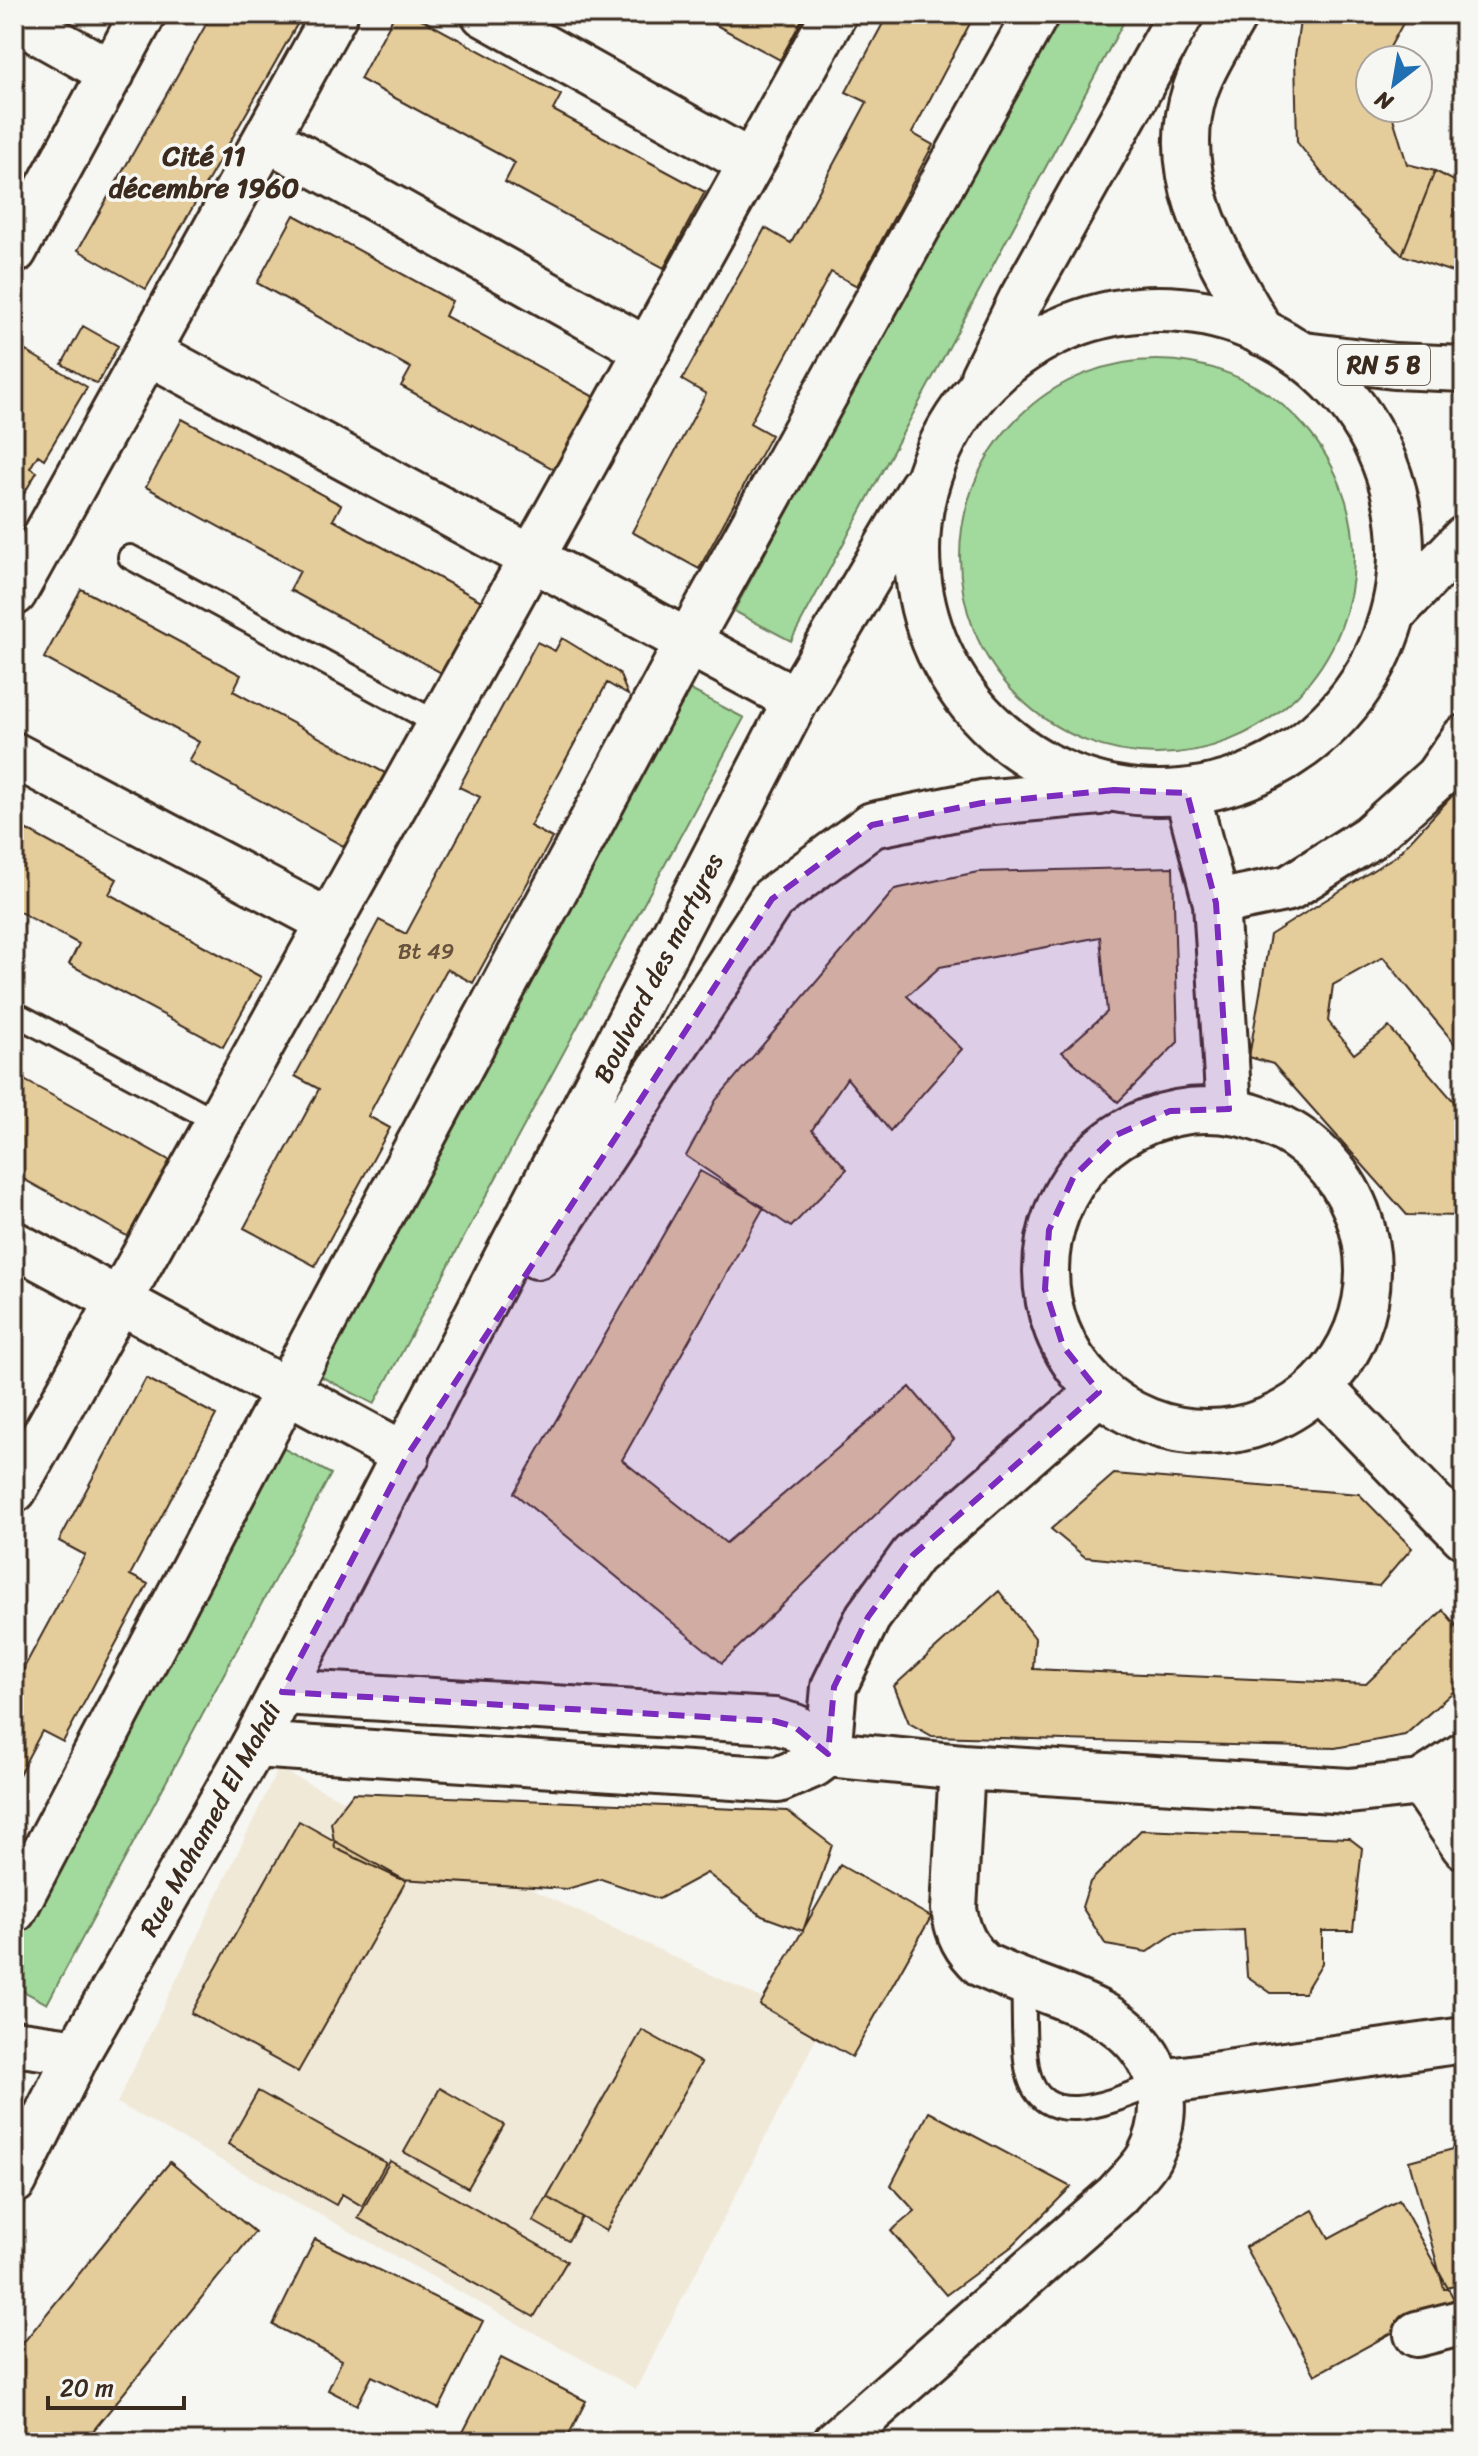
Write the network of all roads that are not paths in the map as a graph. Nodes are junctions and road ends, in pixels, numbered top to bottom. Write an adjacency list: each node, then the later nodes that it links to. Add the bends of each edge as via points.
1 (143, 14): 9 (main road)
2 (335, 14): 10 (main road)
3 (484, 14): 11 (main road)
4 (834, 14): 11 (main road)
5 (1036, 14): 25 (main road)
6 (1181, 14): 18 (main road)
7 (1235, 14): 13 (main road, via 1195,90 1189,171 1214,249)
8 (14, 18): 9 (main road)
9 (112, 73): 12 (main road)
10 (267, 138): 14 (main road); 15 (main road)
11 (751, 163): 14 (main road)
12 (14, 251)
13 (1262, 333): 16 (main road); 18 (main road, via 1234,320 1156,307 1079,320 1010,358)
14 (647, 350): 22 (main road)
15 (150, 353): 22 (main road); 23 (main road)
16 (1304, 355): 17 (main road, RN 5 B); 24 (main road, via 1355,406 1389,470 1402,539)
17 (1464, 369)
18 (973, 395): 19 (main road, via 955,414)
19 (922, 487): 26 (main road, Boulvard des martyres); 30 (main road, via 915,567 933,644 976,712 1038,763)
20 (1464, 539): 24 (main road)
21 (130, 557): 27 (lane)
22 (532, 557): 25 (main road); 27 (main road)
23 (14, 593)
24 (1396, 610): 31 (main road, via 1367,678 1320,734 1258,774)
25 (688, 642): 26 (main road); 40 (main road)
26 (796, 700): 42 (main road, Boulvard des martyres)
27 (439, 724): 33 (main road)
28 (1464, 738): 32 (main road, via 1437,777 1370,837 1289,888)
29 (14, 755): 33 (main road)
30 (1114, 790): 31 (main road); 42 (main road, via 982,803 872,825 772,899)
31 (1187, 793): 32 (main road)
32 (1216, 903): 35 (main road)
33 (329, 922): 36 (main road)
34 (14, 1013): 36 (lane)
35 (1229, 1109): 39 (main road, via 1287,1129 1333,1167 1363,1220 1371,1281 1356,1339); 41 (main road, via 1170,1111 1116,1135 1074,1176 1049,1230 1045,1289 1063,1346)
36 (218, 1122): 38 (main road)
37 (14, 1244): 38 (main road)
38 (119, 1301): 40 (main road); 43 (main road)
39 (1321, 1388): 41 (main road, via 1270,1422 1211,1434 1151,1423); 44 (main road)
40 (287, 1390): 42 (main road); 51 (main road)
41 (1099, 1392): 47 (main road, via 913,1555 868,1617 834,1687)
42 (407, 1456): 45 (main road, Rue Mohamed El Mahdi)
43 (14, 1490)
44 (1464, 1536)
45 (282, 1692): 46 (main road, Rue Mohamed El Mahdi); 47 (main road, via 774,1721 795,1727)
46 (254, 1745): 47 (main road, via 778,1780); 55 (main road, Rue Mohamed El Mahdi)
47 (828, 1754): 48 (main road)
48 (962, 1767): 49 (main road, via 1349,1791); 52 (main road, via 954,1909 958,1932 983,1965)
49 (1445, 1777): 50 (main road)
50 (1464, 1846)
51 (14, 1910)
52 (1023, 1984): 56 (main road, via 1102,2014 1130,2034); 56 (lane, via 1028,2072 1045,2099 1058,2107 1088,2108)
53 (1464, 2040): 56 (main road)
54 (14, 2043): 55 (main road)
55 (78, 2052): 57 (main road, Rue Mohamed El Mahdi)
56 (1162, 2082): 60 (main road, via 1161,2117 1149,2157 1117,2195)
57 (14, 2181)
58 (1464, 2322): 59 (main road)
59 (1417, 2334)
60 (836, 2442)

